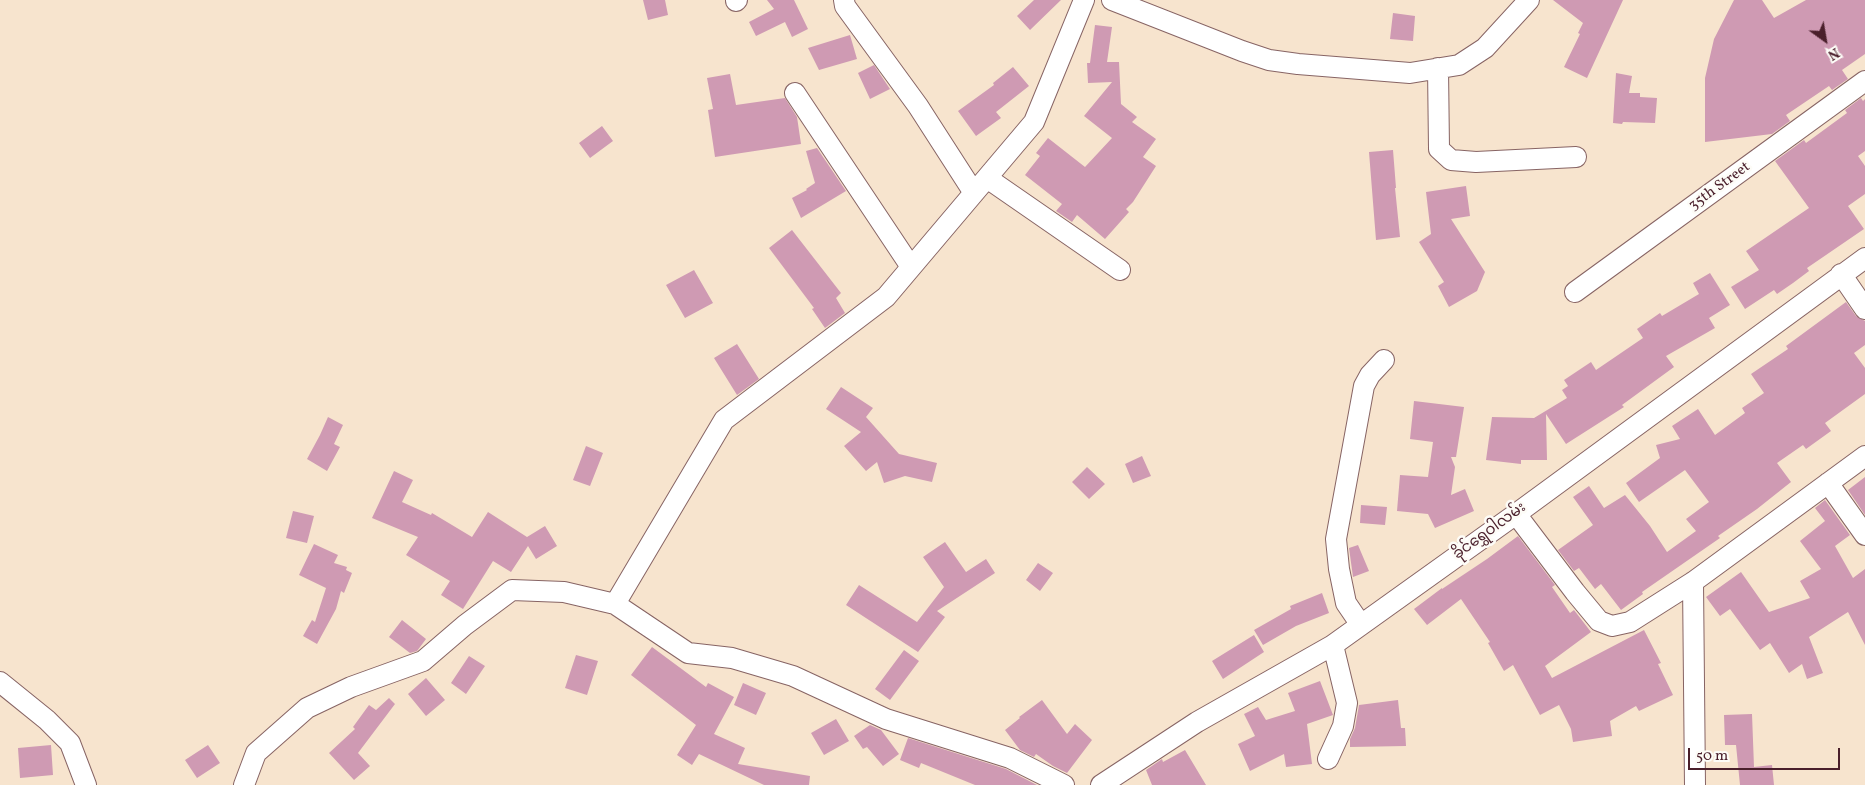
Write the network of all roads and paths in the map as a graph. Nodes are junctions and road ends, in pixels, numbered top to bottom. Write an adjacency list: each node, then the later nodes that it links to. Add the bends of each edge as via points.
1 (844, 0): 10 (street, via 845,6 918,106)
2 (1084, 0): 9 (street, via 1034,122)
3 (1112, 0): 5 (street, via 1269,60 1410,73)
4 (1529, 0): 5 (street, via 1485,48 1459,65)
5 (1438, 68): 8 (street, via 1439,149 1451,160 1476,162)
6 (1865, 81): 15 (street, 35th Street)
7 (794, 93): 12 (street)
8 (1576, 157)
9 (987, 178): 10 (street); 13 (street)
10 (974, 193): 12 (street)
11 (1865, 258): 14 (street, ခိုင်ရွှေဝါလမ်း)
12 (911, 267): 23 (street, via 886,297 724,420)
13 (1120, 270)
14 (1841, 274): 16 (street); 20 (street, ခိုင်ရွှေဝါလမ်း)
15 (1575, 292)
16 (1865, 309)
17 (1384, 360): 24 (street, via 1364,386 1336,538 1346,603)
18 (1865, 456): 19 (street)
19 (1828, 483): 21 (street); 22 (street)
20 (1516, 514): 22 (street, via 1599,622 1612,626 1630,622); 24 (street, ခိုင်ရွှေဝါလမ်း)
21 (1865, 535)
22 (1693, 582): 32 (street)
23 (615, 604): 29 (street, via 564,592 512,590 423,661 351,687 307,708 256,753); 30 (street, via 688,653 732,658 793,676 886,720 1010,758)
24 (1361, 625): 25 (street, ခိုင်ရွှေဝါလမ်း)
25 (1333, 645): 27 (street, via 1347,703 1343,726); 31 (street, ခိုင်ရွှေဝါလမ်း, via 1197,722)
26 (0, 682): 28 (street, via 70,743)
27 (1328, 759)
28 (86, 785)
29 (244, 785)
30 (1064, 785)
31 (1101, 785)
32 (1695, 785)

